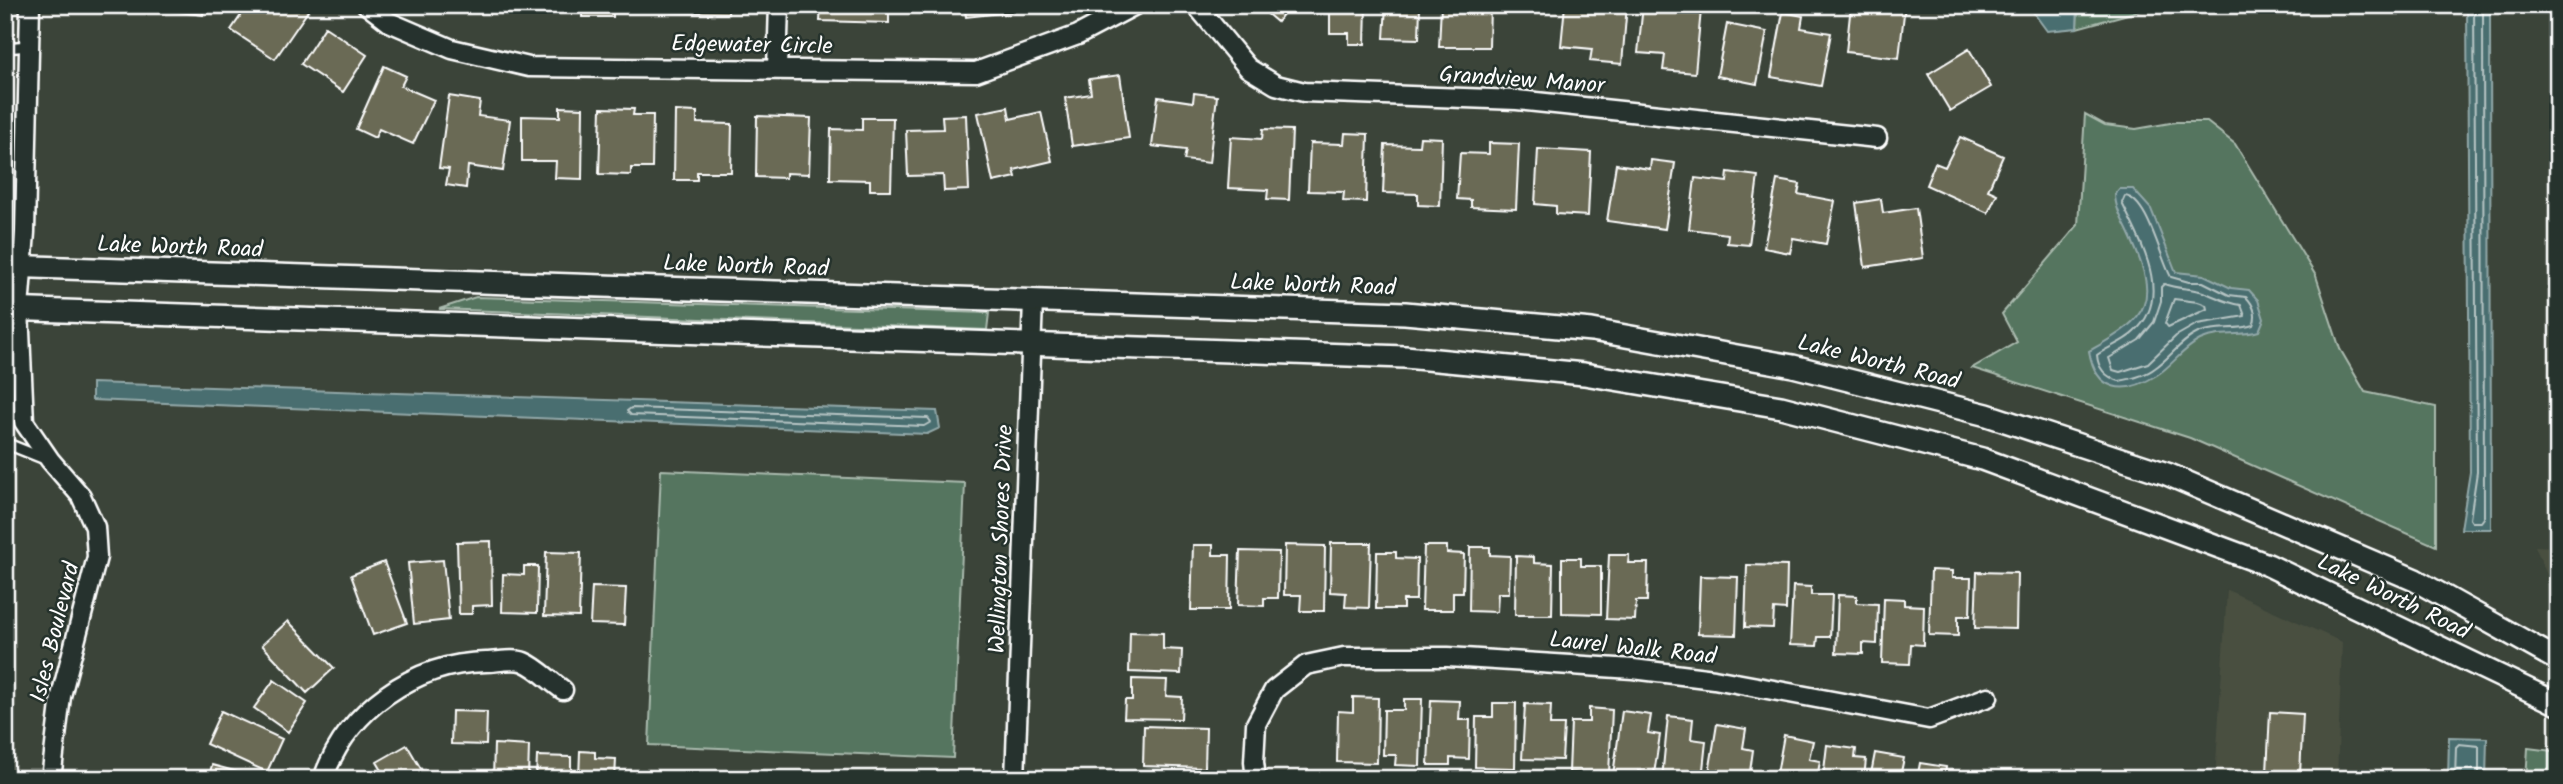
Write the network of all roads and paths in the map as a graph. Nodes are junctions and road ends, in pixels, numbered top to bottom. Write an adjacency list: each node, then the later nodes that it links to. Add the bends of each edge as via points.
1 (30, 5): 6 (street, Isles Boulevard)
2 (367, 5): 8 (street, Edgewater Circle, via 389,22 452,49 529,67)
3 (779, 5): 8 (street)
4 (1135, 5): 8 (street, Edgewater Circle, via 1078,35 976,72)
5 (1196, 5): 9 (street, Grandview Manor, via 1248,68 1276,85 1304,92 1517,100)
6 (29, 46): 7 (lane); 10 (street, Isles Boulevard)
7 (5, 48)
8 (777, 69)
9 (1877, 138)
10 (14, 267): 11 (street, Lake Worth Road); 12 (street, Isles Boulevard)
11 (1033, 301): 13 (street, Wellington Shores Drive); 16 (street, Lake Worth Road, via 1405,313 1592,330 1793,366 1987,415 2167,474 2415,580)
12 (12, 309): 13 (street, Lake Worth Road); 15 (street, Isles Boulevard, via 24,422)
13 (1032, 343): 19 (street, Lake Worth Road, via 1405,357 1584,373 1781,407 1982,459 2269,565); 22 (street, Wellington Shores Drive)
14 (5, 443): 15 (lane)
15 (50, 460): 20 (street, Isles Boulevard, via 81,496 95,527 97,557 61,696)
16 (2558, 660)
17 (563, 690): 21 (street, via 523,661 463,662 433,670 375,702 340,743)
18 (1988, 697): 23 (street, Laurel Walk Road, via 1930,719 1714,679 1633,669 1448,657 1344,657 1306,665 1274,690 1256,723)
19 (2558, 704)
20 (51, 779)
21 (323, 779)
22 (1015, 779)
23 (1256, 779)

